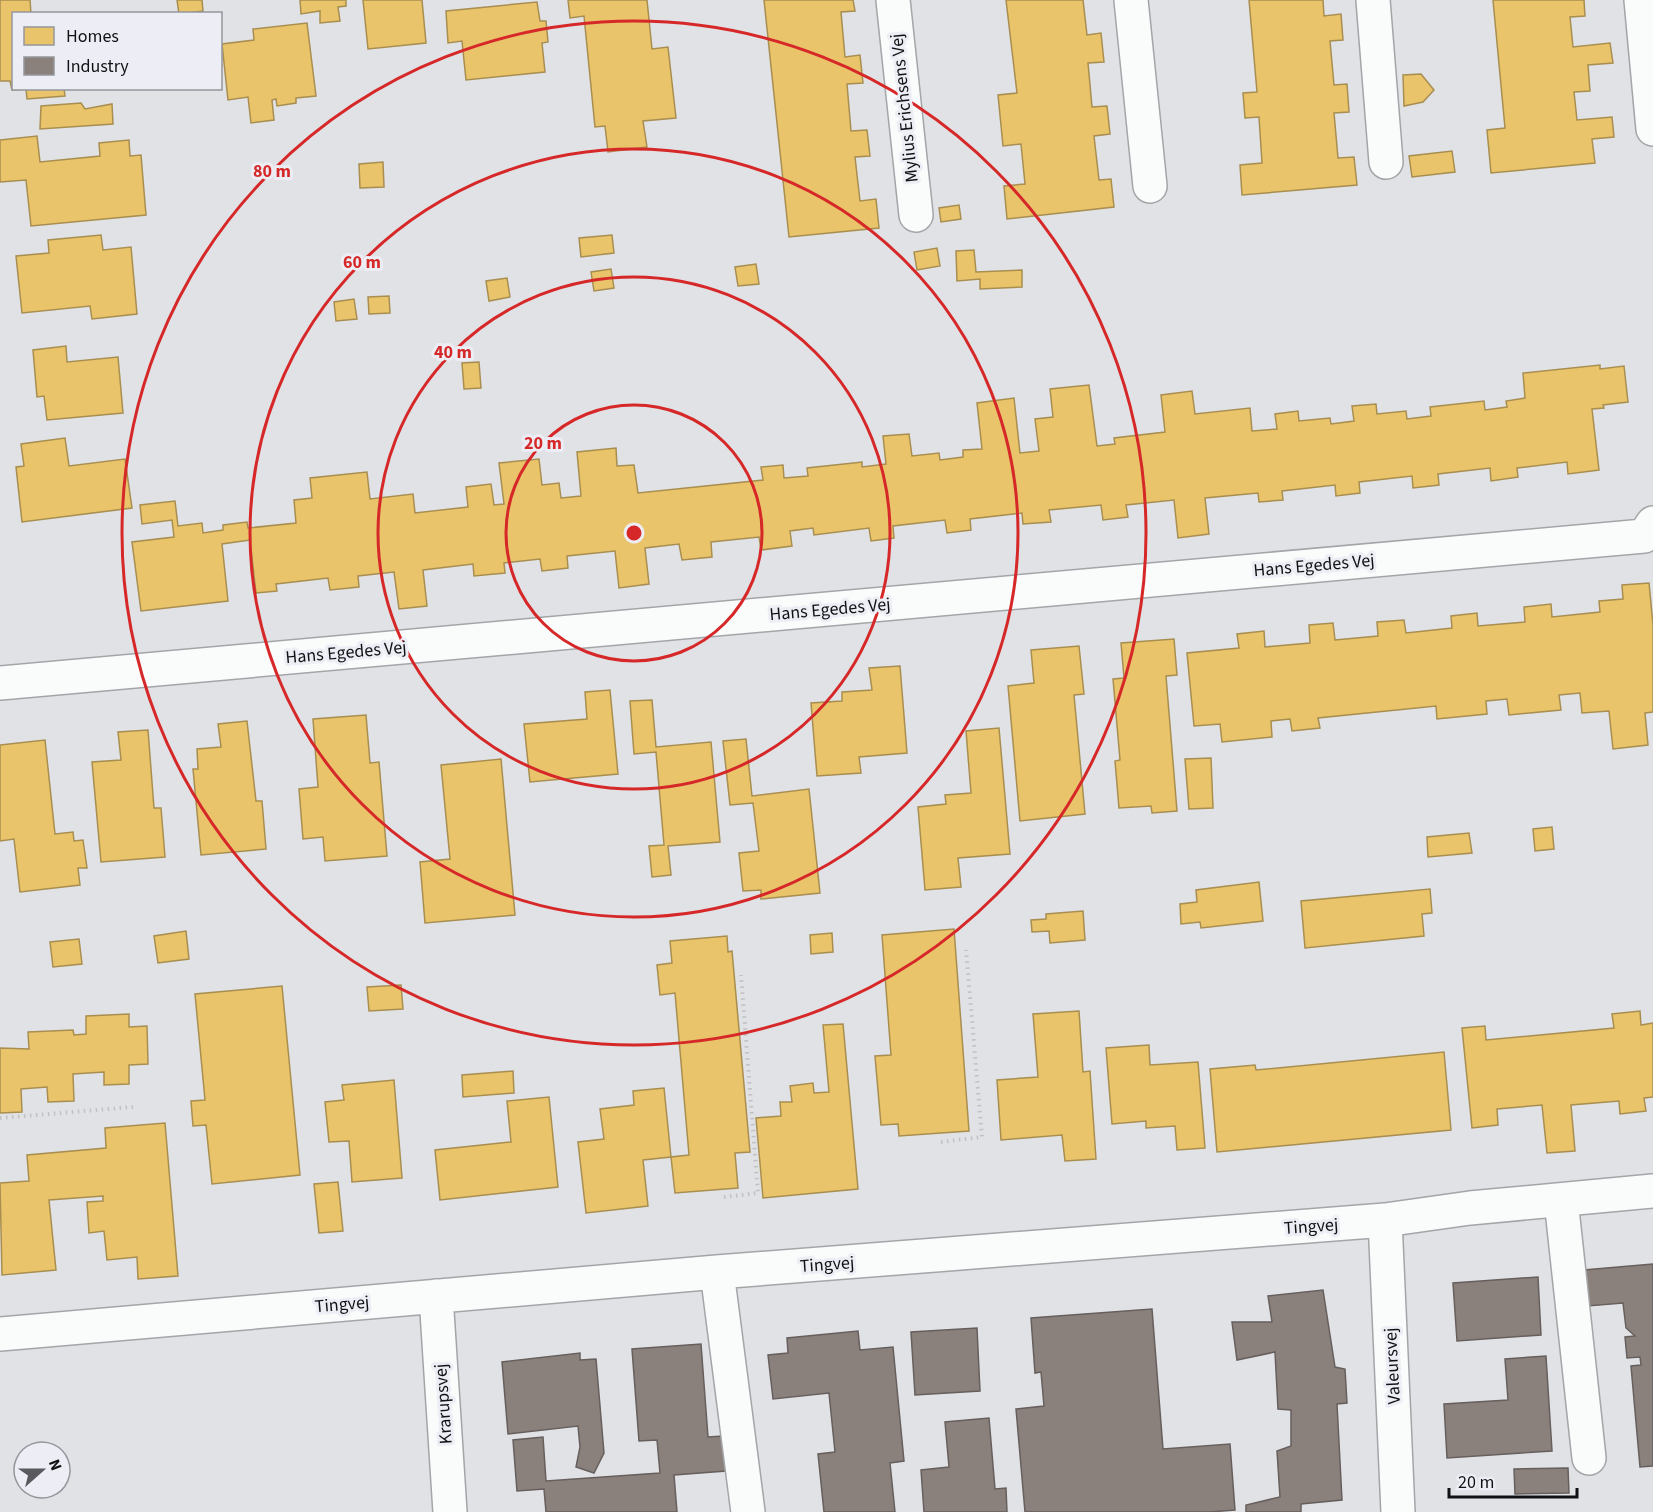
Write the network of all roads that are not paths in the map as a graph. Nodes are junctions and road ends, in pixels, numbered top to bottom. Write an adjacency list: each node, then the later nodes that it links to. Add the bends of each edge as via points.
1 (893, 0): 8 (street, Mylius Erichsens Vej)
2 (1131, 0): 7 (street)
3 (1373, 0): 6 (street)
4 (1641, 0): 5 (street)
5 (1653, 129)
6 (1386, 162)
7 (1150, 186)
8 (915, 215)
9 (1653, 523): 10 (street, Hans Egedes Vej, via 1644,536)
10 (0, 683)
11 (1653, 1191): 12 (street, Tingvej)
12 (1561, 1200): 13 (street, Tingvej); 17 (street)
13 (1385, 1220): 14 (street, Tingvej); 20 (street, Valeursvej)
14 (717, 1272): 15 (street, Tingvej); 19 (street)
15 (436, 1296): 16 (street, Tingvej); 18 (street, Krarupsvej)
16 (0, 1334)
17 (1589, 1458)
18 (450, 1512)
19 (748, 1512)
20 (1398, 1512)

